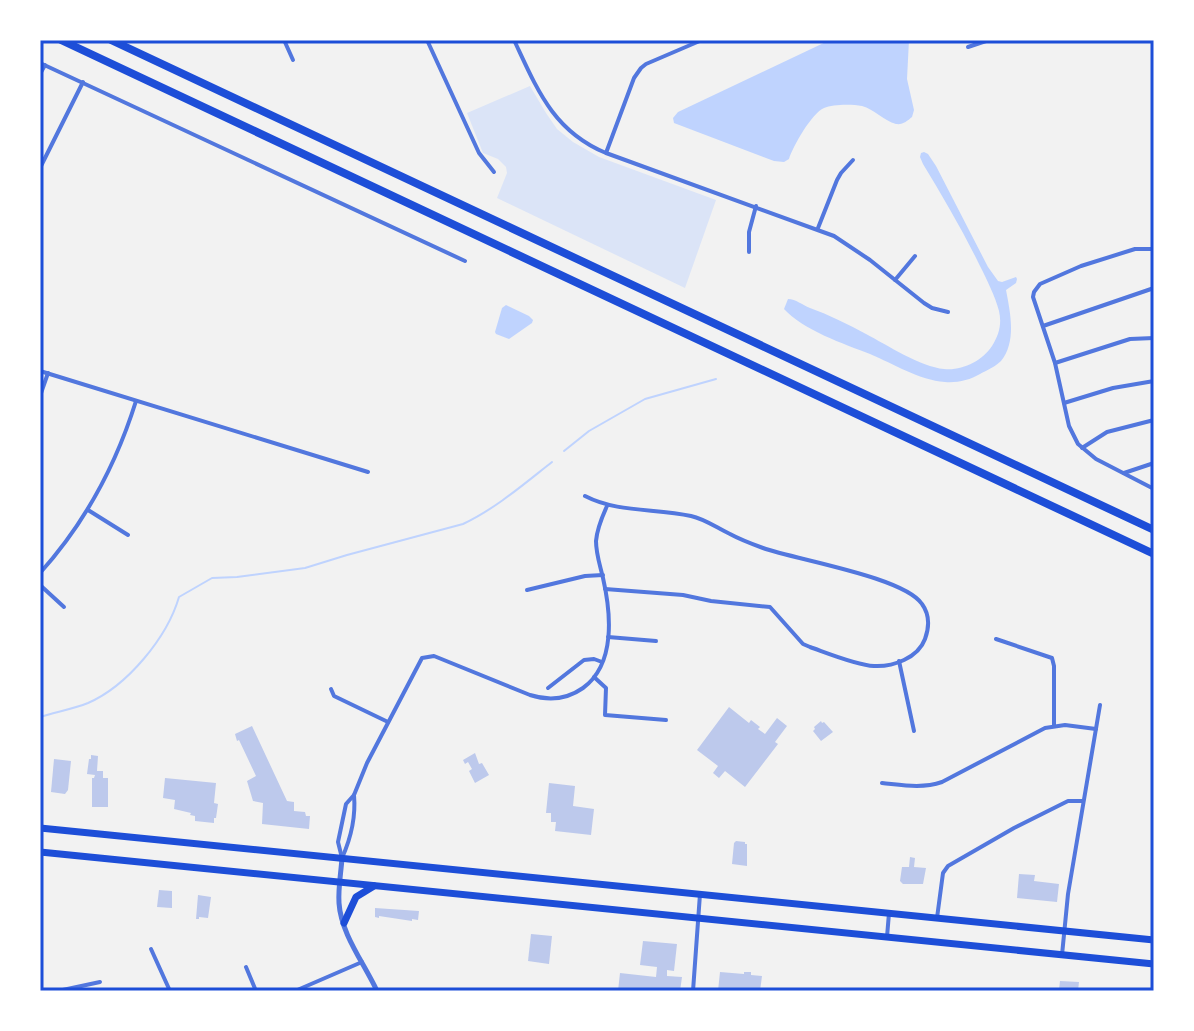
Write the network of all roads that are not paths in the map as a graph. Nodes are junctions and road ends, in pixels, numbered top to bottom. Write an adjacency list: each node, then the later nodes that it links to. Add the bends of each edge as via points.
1 (61, 40): 46 (highway)
2 (111, 40): 44 (highway)
3 (284, 40): 9 (street)
4 (427, 40): 16 (street, via 479,153)
5 (514, 40): 13 (street, via 553,114 582,141)
6 (702, 40): 13 (street, via 641,68)
7 (989, 40): 8 (street)
8 (968, 47)
9 (293, 60)
10 (42, 64): 11 (street); 12 (street)
11 (40, 74)
12 (83, 82): 15 (street); 22 (street)
13 (606, 153): 17 (street)
14 (853, 160): 18 (street, via 837,180)
15 (40, 168)
16 (494, 172)
17 (756, 206): 18 (street); 20 (street)
18 (818, 228): 23 (street)
19 (1154, 249): 26 (street, via 1102,258 1040,284 1033,297)
20 (749, 252)
21 (915, 256): 23 (street)
22 (465, 261)
23 (895, 280): 25 (street, via 932,308)
24 (1154, 288): 26 (street)
25 (948, 312)
26 (1043, 326): 28 (street)
27 (1154, 338): 28 (street, via 1130,339)
28 (1055, 363): 34 (street)
29 (40, 371): 30 (street)
30 (48, 373): 32 (street); 33 (street)
31 (1154, 381): 34 (street)
32 (40, 396)
33 (136, 401): 38 (street); 43 (street, via 121,448)
34 (1064, 403): 36 (street)
35 (1154, 420): 36 (street, via 1107,432)
36 (1082, 448): 39 (street)
37 (1154, 463): 39 (street)
38 (368, 472)
39 (1121, 473): 40 (street)
40 (1154, 489)
41 (585, 496): 42 (street)
42 (607, 506): 48 (street, via 596,539); 56 (street, via 699,518 766,549 915,596 924,607 927,629 921,648)
43 (88, 510): 45 (street); 47 (street)
44 (1154, 530)
45 (128, 535)
46 (1154, 554)
47 (40, 573)
48 (603, 575): 50 (street); 51 (street)
49 (40, 585): 52 (street)
50 (605, 589): 53 (street); 56 (street, via 770,607 810,647 873,666)
51 (527, 590)
52 (64, 607)
53 (608, 637): 55 (street); 57 (street)
54 (996, 639): 64 (street, via 1052,658)
55 (656, 641)
56 (899, 661): 66 (street)
57 (602, 662): 58 (street); 59 (street, via 584,660)
58 (594, 677): 62 (street, via 606,688 605,715); 63 (street, via 574,694 545,699 425,656)
59 (548, 688)
60 (331, 689): 63 (street, via 334,696)
61 (1100, 705): 65 (street)
62 (666, 720)
63 (388, 722): 68 (street)
64 (1054, 726): 65 (street); 67 (street, via 933,785)
65 (1096, 729): 69 (street)
66 (914, 731)
67 (882, 783)
68 (354, 795): 72 (street, via 350,843); 72 (street, via 341,823)
69 (1083, 801): 77 (street, via 1068,801 948,866); 80 (street)
70 (40, 828): 72 (main road)
71 (40, 852): 73 (main road)
72 (342, 858): 73 (street); 75 (main road)
73 (340, 882): 74 (main road); 79 (street)
74 (375, 886): 78 (main road); 79 (main road, via 356,897)
75 (700, 894): 76 (main road); 78 (street)
76 (889, 913): 77 (main road); 81 (street)
77 (937, 918): 80 (main road)
78 (699, 919): 81 (main road); 94 (street)
79 (344, 923): 85 (street)
80 (1064, 931): 82 (main road); 84 (street)
81 (887, 937): 84 (main road)
82 (1154, 940)
83 (151, 949): 90 (street)
84 (1062, 955): 86 (main road)
85 (362, 962): 92 (street); 93 (street)
86 (1154, 964)
87 (246, 967): 91 (street)
88 (100, 982): 89 (street)
89 (58, 991)
90 (170, 991)
91 (256, 991)
92 (295, 991)
93 (377, 991)
94 (693, 991)

